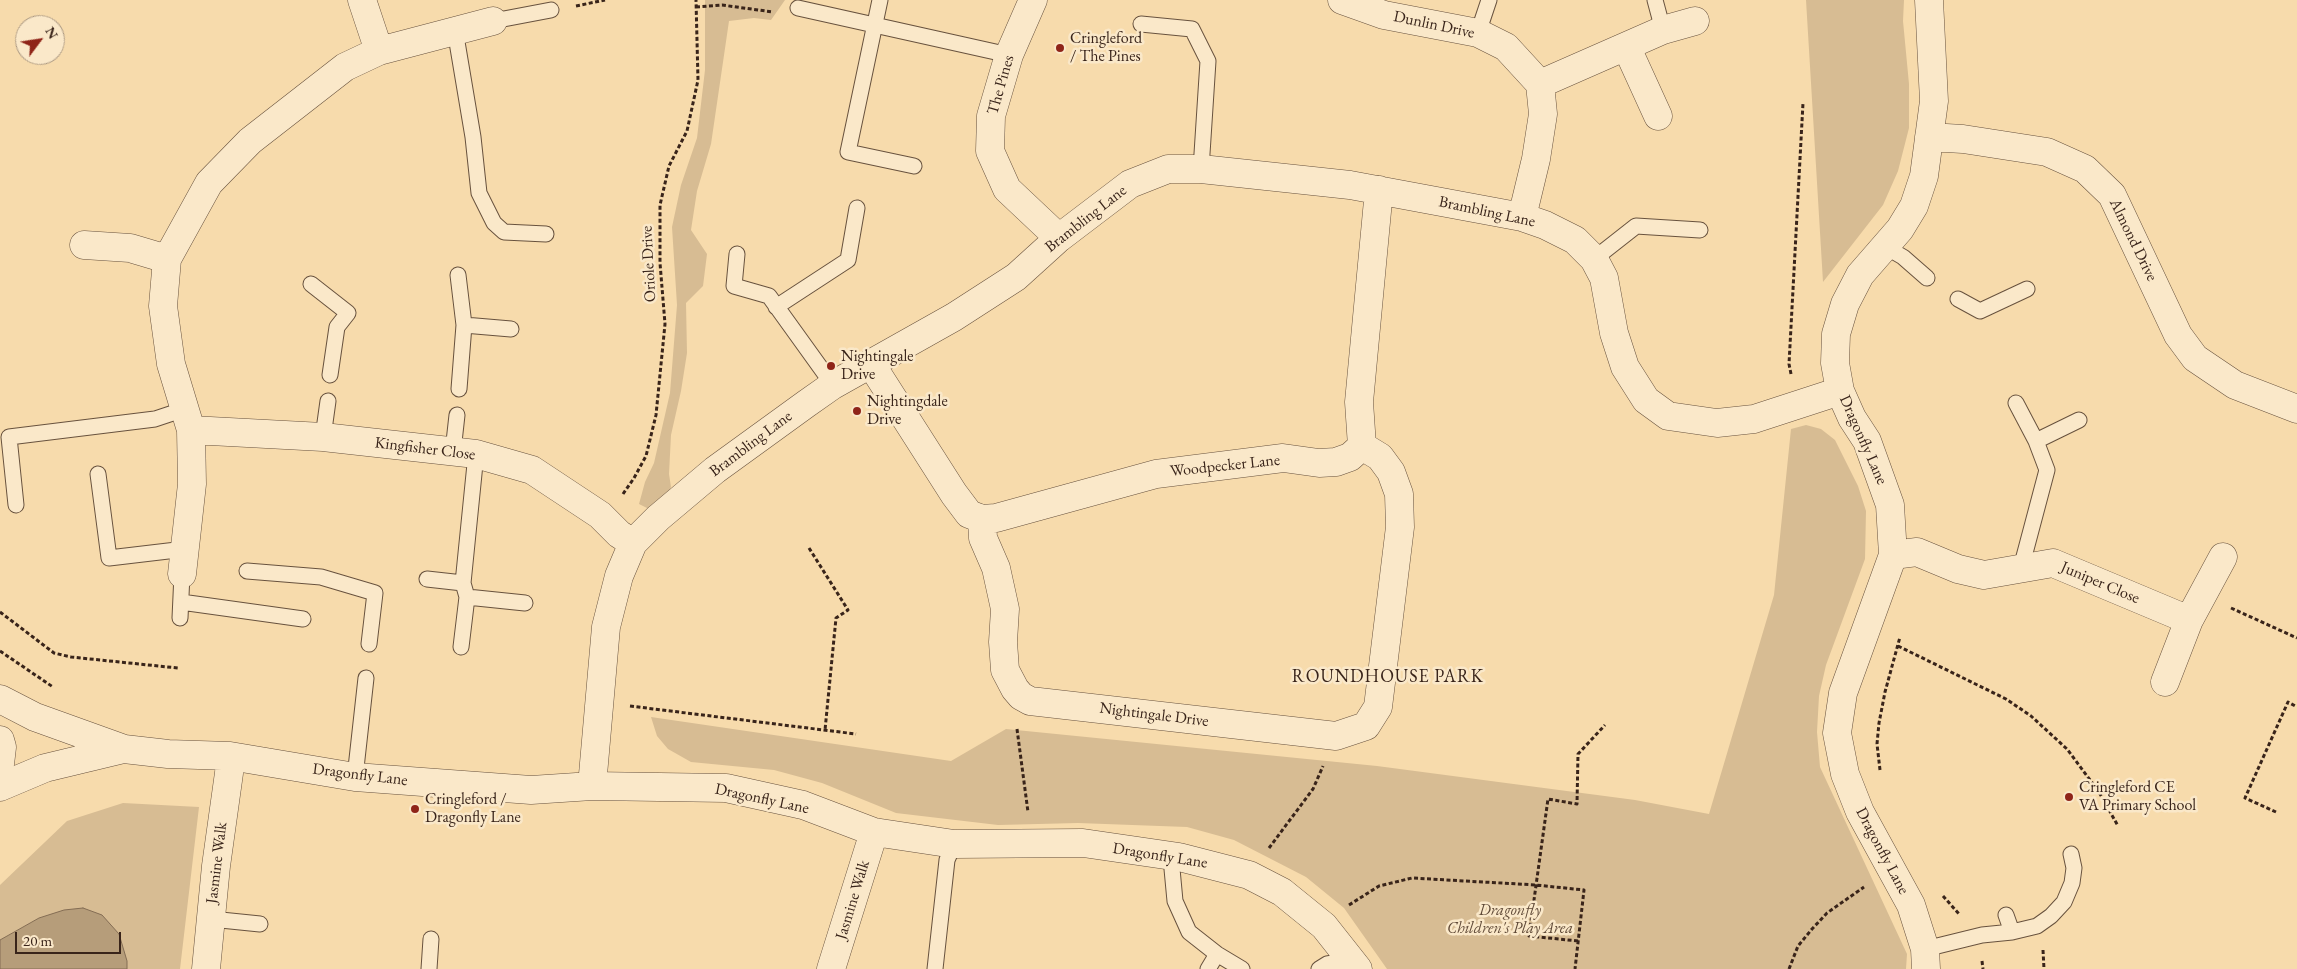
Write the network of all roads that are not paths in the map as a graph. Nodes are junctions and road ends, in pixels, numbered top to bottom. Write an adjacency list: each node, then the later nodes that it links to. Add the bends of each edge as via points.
1 (362, 0): 19 (street)
2 (880, 0): 14 (lane)
3 (1033, 0): 20 (street, The Pines)
4 (1342, 0): 17 (street, Dunlin Drive, via 1384,15)
5 (1490, 0): 17 (lane)
6 (1655, 0): 16 (lane)
7 (1930, 0): 23 (street, Dragonfly Lane, via 1934,100)
8 (526, 7): 10 (lane); 11 (lane)
9 (798, 8): 14 (lane)
10 (551, 10)
11 (492, 21): 15 (street)
12 (1695, 21): 16 (street)
13 (1141, 24): 25 (lane, via 1192,29 1208,60)
14 (875, 25): 20 (lane); 24 (lane, via 848,152)
15 (455, 30): 19 (street); 30 (lane, via 479,193 494,223 504,232)
16 (1663, 30): 18 (street)
17 (1478, 33): 21 (street, Dunlin Drive, via 1506,47)
18 (1627, 48): 21 (street); 22 (street)
19 (379, 50): 35 (street, via 346,67 250,141 210,183)
20 (1009, 55): 31 (street, The Pines, via 991,116 990,151 1007,189)
21 (1540, 84): 28 (street, via 1543,114)
22 (1658, 116)
23 (1929, 137): 33 (street, Dragonfly Lane, via 1924,176 1914,206 1900,229); 52 (street, Almond Drive, via 2047,152 2085,169 2112,195 2178,334 2195,358 2235,385)
24 (914, 166)
25 (1201, 169): 26 (street, Brambling Lane); 31 (street, Brambling Lane, via 1168,168 1130,184)
26 (1379, 190): 28 (street, Brambling Lane); 58 (street, via 1359,402)
27 (857, 208): 42 (lane, via 848,260)
28 (1522, 217): 36 (street, Brambling Lane, via 1575,240)
29 (1700, 230): 36 (lane, via 1636,226)
30 (546, 234)
31 (1059, 238): 45 (street, Brambling Lane, via 1016,277 954,317)
32 (84, 245): 35 (street, via 130,248)
33 (1884, 246): 38 (lane, via 1902,256); 49 (street, Dragonfly Lane, via 1860,275 1844,304 1836,334 1835,363)
34 (737, 254): 42 (lane, via 734,286 769,296)
35 (167, 259): 54 (street, via 163,306 171,364)
36 (1594, 259): 49 (street, Brambling Lane, via 1604,278 1614,333 1625,367 1646,400 1668,416 1717,423 1754,420)
37 (458, 275): 43 (lane)
38 (1927, 278)
39 (311, 284): 46 (lane, via 348,313 337,327)
40 (2027, 289): 41 (lane, via 1980,311)
41 (1958, 299)
42 (776, 307): 47 (lane)
43 (464, 325): 44 (lane); 48 (lane)
44 (511, 329)
45 (870, 364): 47 (street, Brambling Lane); 62 (street, via 954,494 969,514)
46 (330, 375)
47 (833, 385): 63 (street, Brambling Lane, via 714,470)
48 (459, 389)
49 (1840, 391): 64 (street, Dragonfly Lane, via 1867,442 1890,505)
50 (328, 401): 56 (lane)
51 (2016, 403): 57 (lane)
52 (2297, 409)
53 (457, 415): 59 (lane)
54 (188, 420): 56 (street, Kingfisher Close); 61 (lane, via 155,419 9,438); 66 (street, via 192,484)
55 (2080, 420): 57 (lane)
56 (323, 437): 59 (street, Kingfisher Close)
57 (2036, 441): 67 (lane, via 2047,470)
58 (1362, 446): 62 (street, Woodpecker Lane, via 1336,462 1283,458 1156,474 996,518); 62 (street, Nightingale Drive, via 1380,457 1391,472 1398,494 1400,527 1378,707 1366,726 1336,736 1030,701 1021,696 1006,670 1003,642 1005,608 996,568 983,538)
59 (464, 452): 63 (street, Kingfisher Close, via 532,470 600,515); 70 (lane)
60 (98, 474): 66 (lane, via 109,558)
61 (16, 505)
62 (982, 519)
63 (633, 543): 86 (street, Brambling Lane, via 619,576 606,627)
64 (1893, 555): 67 (street, Juniper Close, via 1917,552 1958,569 1984,575); 98 (street, Dragonfly Lane, via 1843,694 1837,734 1845,774 1860,812 1911,905)
65 (2223, 557): 75 (street)
66 (184, 562): 71 (lane)
67 (2021, 568): 75 (street, Juniper Close, via 2053,563)
68 (247, 571): 76 (lane, via 321,577 375,593)
69 (427, 579): 70 (lane)
70 (465, 590): 72 (lane); 77 (lane)
71 (181, 602): 73 (lane); 74 (lane)
72 (525, 603)
73 (180, 618)
74 (304, 619)
75 (2189, 620): 79 (street)
76 (369, 644)
77 (461, 647)
78 (366, 678): 85 (lane)
79 (2165, 682)
80 (0, 699): 82 (street, Dragonfly Lane, via 35,717)
81 (0, 740): 84 (street)
82 (124, 749): 83 (street, Dragonfly Lane); 87 (street, Dragonfly Lane, via 45,768)
83 (230, 756): 85 (street, Dragonfly Lane); 93 (street, Jasmine Walk)
84 (0, 764)
85 (355, 777): 86 (street, Dragonfly Lane, via 532,790)
86 (592, 786): 88 (street, Dragonfly Lane, via 726,788 803,805)
87 (0, 787)
88 (874, 832): 89 (street, Dragonfly Lane); 102 (street, Jasmine Walk)
89 (954, 844): 91 (street, Dragonfly Lane, via 1083,843); 103 (lane, via 947,860)
90 (2071, 854): 95 (lane, via 2074,868 2072,883 2064,902 2037,926)
91 (1179, 857): 97 (lane, via 1172,869 1176,901 1189,932); 99 (street, Dragonfly Lane, via 1249,875 1282,892 1324,926)
92 (2006, 915): 95 (lane)
93 (211, 919): 94 (lane); 100 (street, Jasmine Walk)
94 (260, 924)
95 (2012, 932): 98 (lane, via 1982,935)
96 (431, 939): 101 (lane)
97 (1217, 954): 104 (lane); 105 (lane)
98 (1926, 959)
99 (1355, 965): 106 (lane, via 1327,964)
100 (206, 969)
101 (428, 969)
102 (832, 969)
103 (935, 969)
104 (1208, 969)
105 (1242, 969)
106 (1319, 969)

